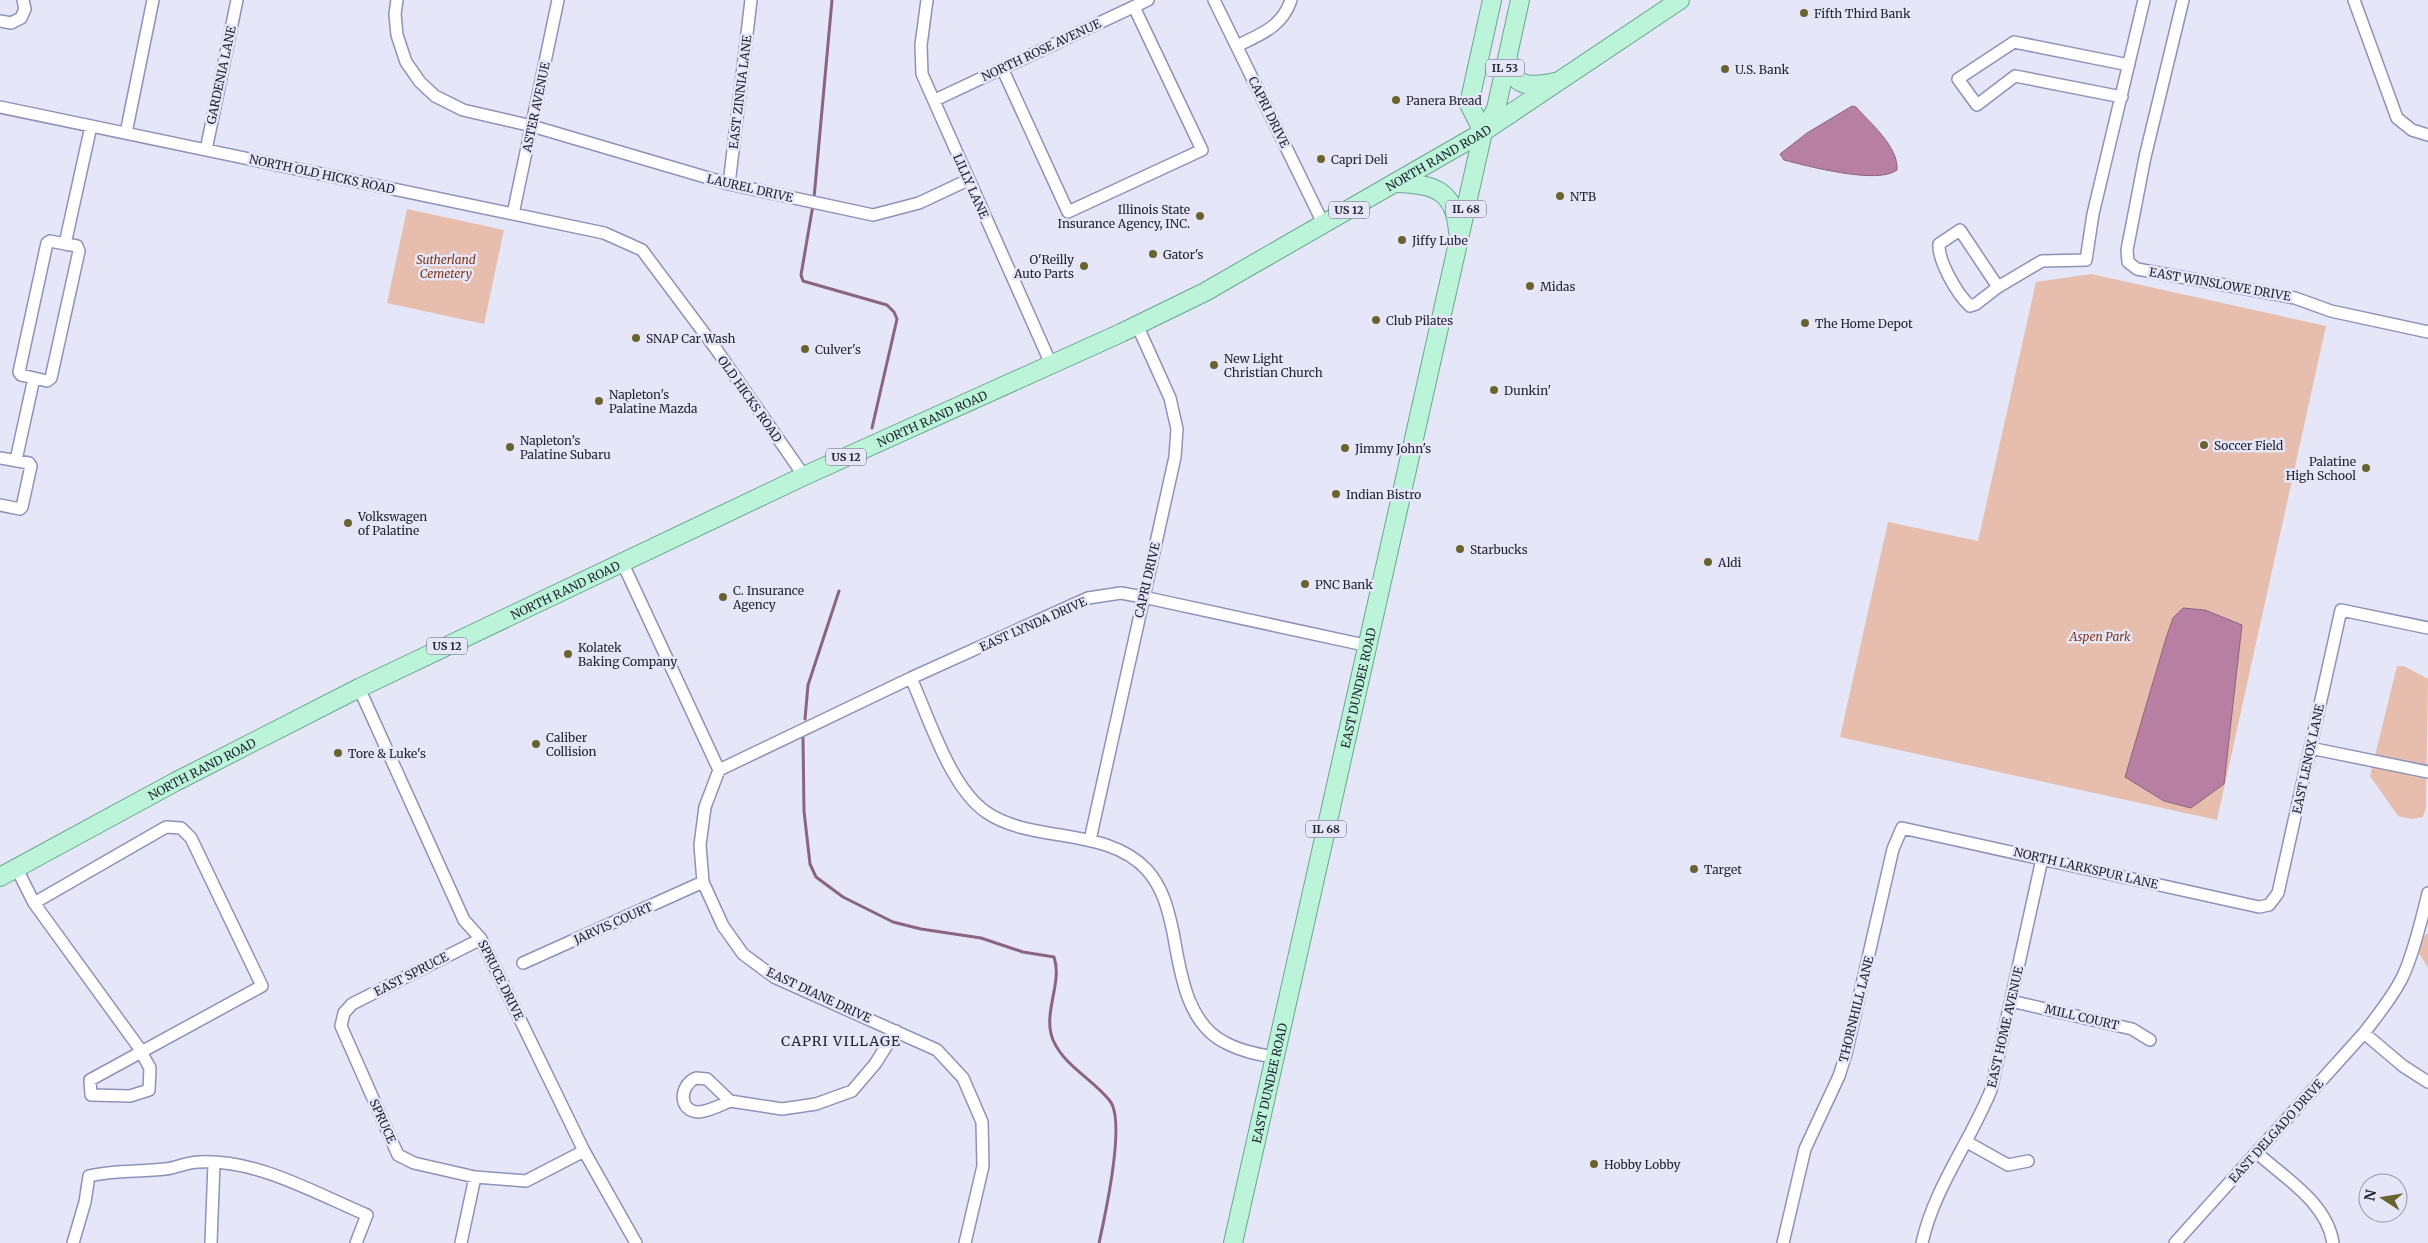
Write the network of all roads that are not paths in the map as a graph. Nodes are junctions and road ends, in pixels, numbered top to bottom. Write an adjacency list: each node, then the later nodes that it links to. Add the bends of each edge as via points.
1 (23, 0): 18 (street, via 25,9 21,18 11,23)
2 (153, 0): 30 (street)
3 (237, 0): 32 (street, GARDENIA LANE)
4 (397, 0): 28 (street, LAUREL DRIVE, via 399,44 410,68 427,90 444,103 458,108)
5 (558, 0): 28 (street, ASTER AVENUE)
6 (751, 0): 35 (street, EAST ZINNIA LANE)
7 (927, 0): 25 (street, LILLY LANE, via 921,45 922,74)
8 (1148, 0): 17 (street, NORTH ROSE AVENUE)
9 (1214, 0): 19 (street, CAPRI DRIVE)
10 (1291, 0): 19 (street, via 1284,17 1271,30)
11 (1492, 0): 29 (main road, IL 53, via 1469,104)
12 (1520, 0): 20 (main road, EAST DUNDEE ROAD / IL 53)
13 (1680, 0): 23 (main road, NORTH RAND ROAD / US 12)
14 (2144, 0): 21 (street)
15 (2183, 0): 43 (street, EAST WINSLOWE DRIVE, via 2145,157 2127,250 2128,262 2137,269 2295,298 2331,311)
16 (2354, 0): 31 (street, via 2397,118 2412,130)
17 (1134, 7): 22 (street, NORTH ROSE AVENUE); 22 (street, via 1202,150 1068,212)
18 (0, 21)
19 (1237, 46): 37 (street, CAPRI DRIVE)
20 (1508, 58): 23 (main road, via 1516,80 1536,85); 29 (main road, EAST DUNDEE ROAD / IL 53, via 1496,109)
21 (2129, 65): 24 (street); 24 (street, via 2014,42 1958,79 1977,105 2016,76)
22 (1002, 68): 25 (street, NORTH ROSE AVENUE)
23 (1560, 80): 29 (main road, NORTH RAND ROAD / US 12)
24 (2122, 97): 41 (street, via 2093,214 2086,260 2042,261)
25 (934, 100): 33 (street, LILLY LANE)
26 (0, 107): 27 (street, NORTH OLD HICKS ROAD)
27 (91, 126): 30 (street, NORTH OLD HICKS ROAD); 39 (street)
28 (532, 126): 35 (street, LAUREL DRIVE); 36 (street, ASTER AVENUE)
29 (1483, 132): 34 (main road, NORTH RAND ROAD / US 12); 38 (main road, EAST DUNDEE ROAD / IL 68)
30 (126, 133): 32 (street, NORTH OLD HICKS ROAD)
31 (2428, 135)
32 (206, 150): 36 (street, NORTH OLD HICKS ROAD)
33 (968, 180): 35 (street, LAUREL DRIVE, via 919,203 873,216); 44 (street, LILLY LANE)
34 (1396, 183): 37 (main road, NORTH RAND ROAD / US 12); 38 (main road, via 1430,186 1442,191 1456,214)
35 (729, 184)
36 (513, 214): 40 (street, NORTH OLD HICKS ROAD, via 604,232)
37 (1324, 225): 42 (main road, NORTH RAND ROAD / US 12, via 1205,292)
38 (1458, 242): 53 (main road, EAST DUNDEE ROAD / IL 68)
39 (65, 244): 45 (street, via 77,246 79,251 51,378); 45 (street, via 47,243 19,372)
40 (642, 250): 48 (street, OLD HICKS ROAD)
41 (1998, 286): 41 (street, via 1960,230 1939,244 1938,255 1970,306)
42 (1137, 325): 44 (main road, NORTH RAND ROAD / US 12); 51 (street, CAPRI DRIVE, via 1170,398 1177,429 1175,458)
43 (2428, 332)
44 (1051, 364): 48 (main road, NORTH RAND ROAD / US 12)
45 (34, 378): 47 (street)
46 (0, 458): 47 (street)
47 (16, 460): 49 (street, via 31,466 22,507)
48 (804, 476): 50 (main road, NORTH RAND ROAD / US 12)
49 (0, 505)
50 (623, 564): 55 (main road, NORTH RAND ROAD / US 12); 57 (street)
51 (1143, 597): 53 (street, EAST LYNDA DRIVE); 54 (street, EAST LYNDA DRIVE, via 1121,593 1088,598); 60 (street, CAPRI DRIVE)
52 (2428, 628): 56 (street, EAST LENOX LANE, via 2341,610)
53 (1368, 646): 76 (main road, EAST DUNDEE ROAD / IL 68)
54 (911, 678): 57 (street, EAST LYNDA DRIVE); 60 (street, via 956,780 985,811 1013,825)
55 (359, 688): 62 (main road, NORTH RAND ROAD / US 12); 68 (street, SPRUCE DRIVE, via 464,920)
56 (2310, 748): 58 (street); 67 (street, EAST LENOX LANE, via 2278,892)
57 (719, 770): 64 (street, EAST DIANE DRIVE, via 706,807 700,845)
58 (2428, 772)
59 (1902, 828): 61 (street, NORTH LARKSPUR LANE); 92 (street, THORNHILL LANE, via 1893,849 1846,1054 1805,1149)
60 (1090, 840): 76 (street, via 1127,854 1146,869 1162,890 1182,978 1193,1009 1207,1028 1225,1043)
61 (2042, 859): 67 (street, NORTH LARKSPUR LANE, via 2259,907); 70 (street, EAST HOME AVENUE)
62 (16, 867): 63 (main road, NORTH RAND ROAD / US 12); 66 (street)
63 (0, 877)
64 (703, 882): 69 (street, JARVIS COURT); 72 (street, EAST DIANE DRIVE, via 723,926 743,954 774,977)
65 (2428, 892): 73 (street, EAST DELGADO DRIVE, via 2402,978)
66 (34, 903): 75 (street); 75 (street, via 166,827 181,828 190,838 262,986)
67 (2269, 905)
68 (481, 938): 71 (street, EAST SPRUCE, via 352,1004); 80 (street, SPRUCE DRIVE)
69 (523, 963)
70 (2011, 1001): 74 (street, MILL COURT, via 2132,1029); 79 (street, EAST HOME AVENUE, via 1991,1090)
71 (344, 1013): 84 (street, SPRUCE, via 341,1026 398,1154 414,1163)
72 (896, 1031): 78 (street, via 875,1064 852,1091 816,1104 782,1109); 90 (street, EAST DIANE DRIVE, via 937,1050 963,1078 982,1122 983,1166)
73 (2364, 1033): 77 (street); 81 (street, EAST DELGADO DRIVE)
74 (2150, 1040)
75 (141, 1052): 75 (street, via 150,1068 149,1090 130,1096 91,1095 90,1080)
76 (1273, 1057): 91 (main road, EAST DUNDEE ROAD / IL 68)
77 (2428, 1082)
78 (730, 1101)
79 (1966, 1142): 82 (street, via 2008,1165); 93 (street, EAST HOME AVENUE, via 1935,1200)
80 (584, 1151): 84 (street, SPRUCE, via 526,1181); 89 (street, SPRUCE DRIVE)
81 (2257, 1153): 94 (street, EAST DELGADO DRIVE); 95 (street, via 2308,1198 2328,1225)
82 (2028, 1161)
83 (214, 1163): 85 (street, via 198,1162 166,1169 104,1172 90,1176); 86 (street); 87 (street, via 270,1174 367,1215)
84 (475, 1177): 88 (street)
85 (73, 1243)
86 (211, 1243)
87 (356, 1243)
88 (461, 1243)
89 (636, 1243)
90 (965, 1243)
91 (1233, 1243)
92 (1783, 1243)
93 (1922, 1243)
94 (2175, 1243)
95 (2333, 1243)

